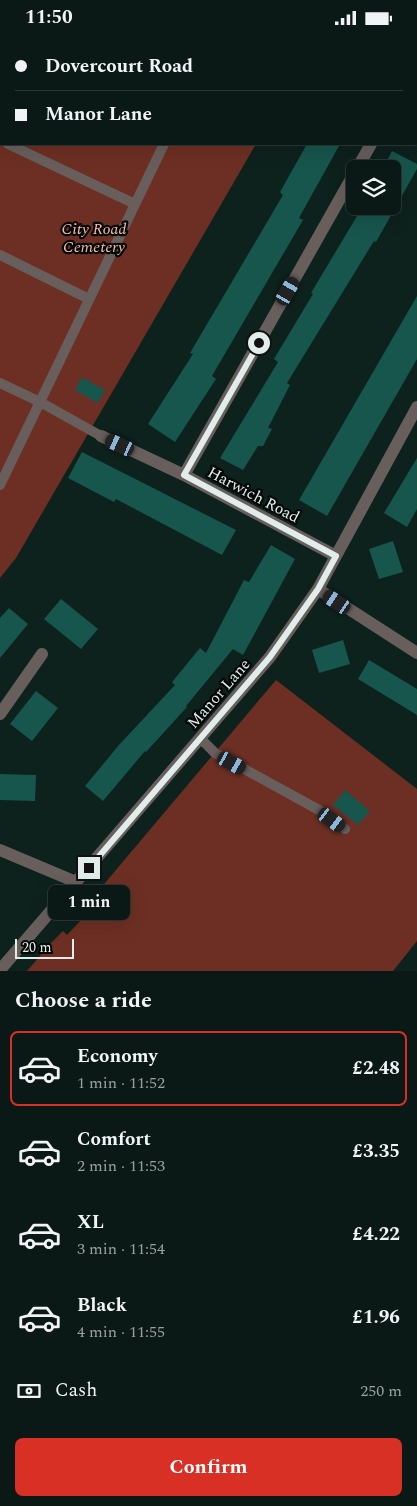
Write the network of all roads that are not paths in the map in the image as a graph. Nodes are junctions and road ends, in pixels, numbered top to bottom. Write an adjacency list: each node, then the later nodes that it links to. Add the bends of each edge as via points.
1 (10, 145): 6 (lane)
2 (164, 145): 6 (lane)
3 (370, 145): 4 (street)
4 (362, 160)
5 (346, 188): 13 (street)
6 (135, 204): 8 (lane)
7 (0, 255): 8 (lane)
8 (90, 299): 10 (lane)
9 (0, 383): 10 (lane)
10 (40, 402): 12 (lane); 14 (lane)
11 (417, 407): 15 (street, Manor Lane)
12 (101, 436): 13 (street, Harwich Road)
13 (184, 475): 15 (street, Harwich Road)
14 (0, 485)
15 (336, 556): 16 (street, Manor Lane)
16 (318, 589): 17 (street); 20 (street, Manor Lane, via 270,657)
17 (417, 653)
18 (42, 654): 19 (street)
19 (0, 714)
20 (200, 738): 21 (lane, via 215,753 319,810); 23 (street, Manor Lane)
21 (345, 829)
22 (0, 850): 23 (street)
23 (76, 882): 24 (street, Manor Lane)
24 (0, 970)

